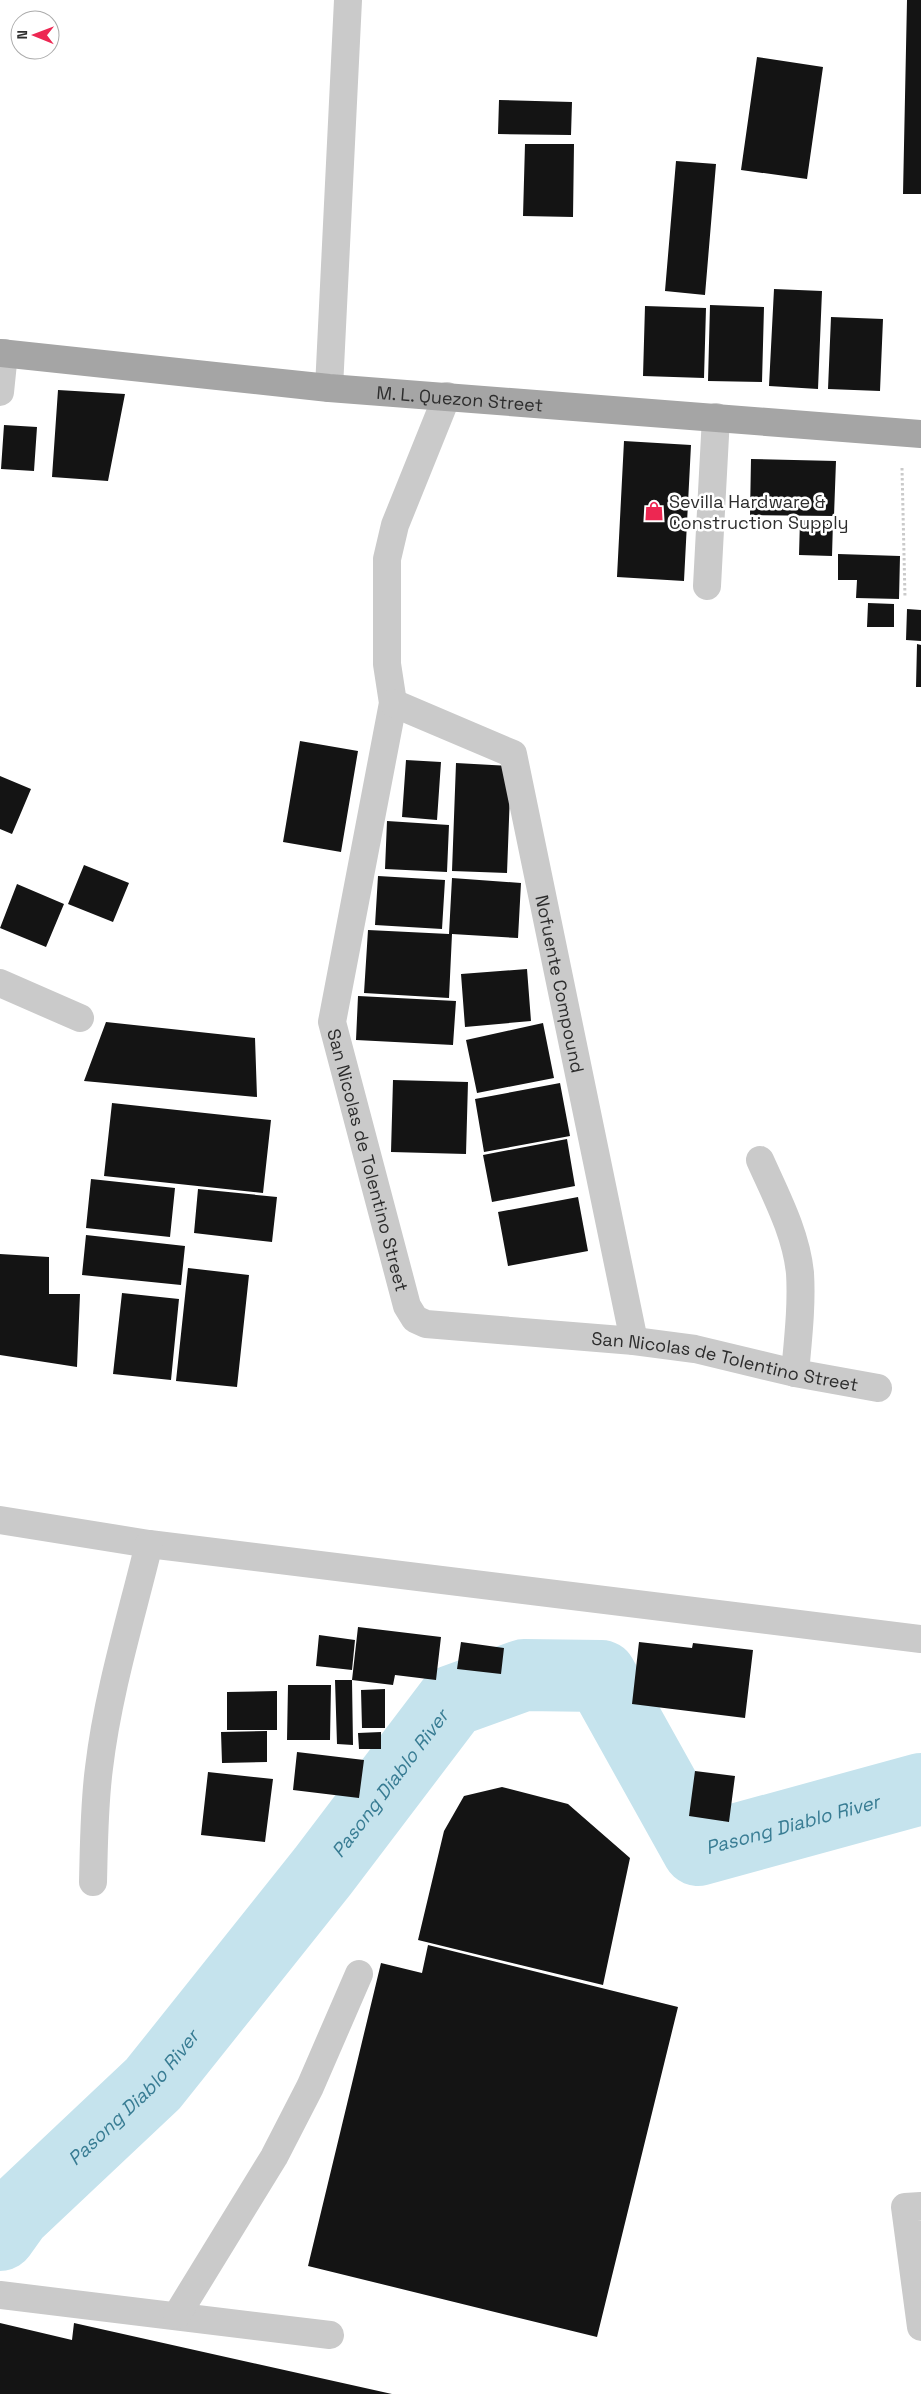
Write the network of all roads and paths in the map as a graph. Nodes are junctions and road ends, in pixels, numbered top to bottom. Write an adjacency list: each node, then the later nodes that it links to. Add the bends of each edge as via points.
1 (348, 0): 3 (street)
2 (2, 353): 3 (main road, M. L. Quezon Street); 4 (street)
3 (328, 388): 5 (main road, M. L. Quezon Street)
4 (0, 392)
5 (447, 396): 6 (main road, M. L. Quezon Street); 10 (street, San Nicolas de Tolentino Street, via 394,525 387,559 387,664)
6 (716, 417): 7 (main road, M. L. Quezon Street); 8 (street)
7 (912, 433): 9 (path)
8 (707, 586)
9 (905, 598)
10 (393, 703): 14 (street, Nofuente Compound, via 513,754); 14 (street, San Nicolas de Tolentino Street, via 332,1022 407,1306 415,1319 426,1324)
11 (0, 983): 12 (street)
12 (80, 1018)
13 (760, 1160): 15 (street, via 787,1221 800,1272)
14 (634, 1341): 15 (street, San Nicolas de Tolentino Street, via 695,1350)
15 (795, 1373): 16 (street, San Nicolas de Tolentino Street)
16 (878, 1388)
17 (0, 1520): 18 (street)
18 (149, 1544): 19 (street); 20 (street, via 110,1705 99,1766)
19 (921, 1639)
20 (93, 1882)
21 (359, 1974): 24 (street, via 310,2087 274,2157)
22 (921, 2206): 25 (street, via 905,2207)
23 (0, 2295): 24 (street)
24 (177, 2315): 26 (street)
25 (921, 2327)
26 (330, 2335)

